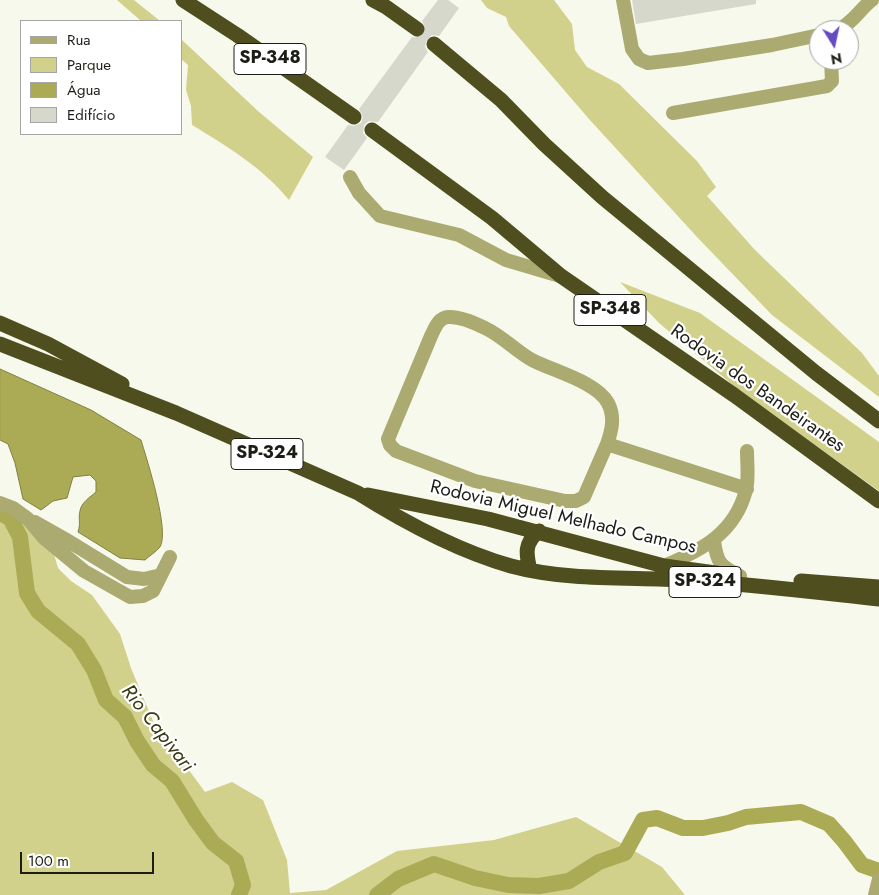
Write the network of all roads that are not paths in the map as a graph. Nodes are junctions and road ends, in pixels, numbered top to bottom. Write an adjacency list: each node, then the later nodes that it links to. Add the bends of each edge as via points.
1 (183, 0): 11 (highway, SP-348)
2 (373, 0): 6 (highway)
3 (623, 0): 7 (lane, via 632,50 648,62)
4 (872, 0): 5 (lane)
5 (853, 20)
6 (417, 29)
7 (809, 37)
8 (434, 44): 18 (highway, via 500,100 602,197 809,368)
9 (831, 70): 10 (lane, via 832,81 827,86)
10 (673, 113)
11 (354, 117)
12 (372, 130): 14 (highway, Rodovia dos Bandeirantes / SP-348, via 492,218)
13 (350, 177): 14 (lane, via 359,193 380,216 459,235 506,260)
14 (561, 276): 23 (highway, Rodovia dos Bandeirantes / SP-348)
15 (0, 323): 17 (highway, Rodovia Miguel Melhado Campos / SP-324, via 48,344)
16 (0, 344): 17 (highway, Rodovia Miguel Melhado Campos / SP-324)
17 (176, 413): 22 (highway, Rodovia Miguel Melhado Campos / SP-324)
18 (879, 421)
19 (607, 444): 19 (lane, via 584,497 566,501 475,481 396,450 388,439 431,336 438,322 447,317 486,328 532,360 596,390 608,402 612,414); 21 (lane)
20 (747, 452): 21 (lane)
21 (747, 489): 27 (lane, via 733,518)
22 (358, 493): 26 (highway, Rodovia Miguel Melhado Campos / SP-324); 30 (highway, Rodovia Miguel Melhado Campos / SP-324, via 457,547)
23 (879, 500)
24 (0, 503): 25 (lane)
25 (28, 519): 31 (lane, via 127,577); 31 (lane, via 61,554 130,597 153,591)
26 (538, 531): 29 (highway, Rodovia Miguel Melhado Campos / SP-324); 30 (highway, via 528,544)
27 (714, 541): 29 (lane); 32 (lane, via 720,565)
28 (170, 557): 31 (lane)
29 (664, 566): 32 (highway, Rodovia Miguel Melhado Campos / SP-324)
30 (530, 570): 34 (highway, Rodovia Miguel Melhado Campos / SP-324, via 604,578 712,582)
31 (161, 575)
32 (740, 576): 33 (highway, Rodovia Miguel Melhado Campos / SP-324)
33 (879, 587)
34 (879, 599)

